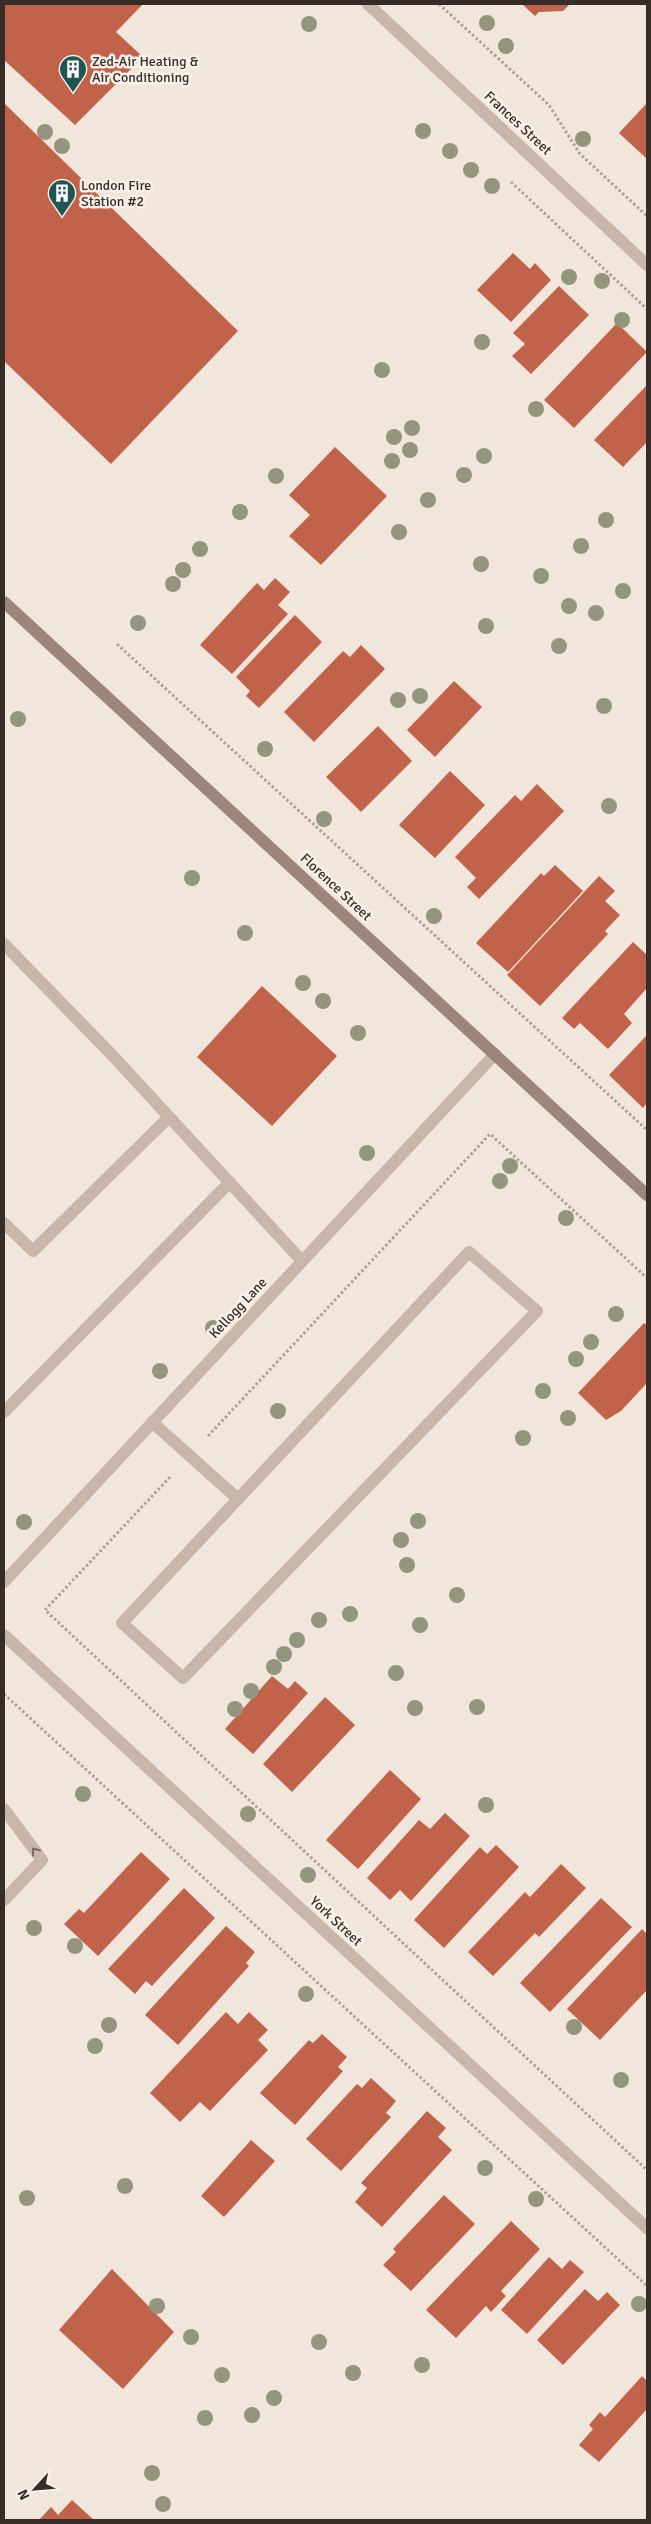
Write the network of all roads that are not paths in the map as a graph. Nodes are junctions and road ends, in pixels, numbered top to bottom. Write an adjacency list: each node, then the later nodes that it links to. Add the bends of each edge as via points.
1 (368, 4): 2 (street, Frances Street)
2 (647, 265)
3 (4, 602): 5 (main road, Florence Street)
4 (4, 944): 6 (street)
5 (495, 1054): 8 (main road, Florence Street); 10 (street, Kellogg Lane)
6 (169, 1117): 7 (street); 9 (street, via 33,1251)
7 (230, 1182): 10 (street); 11 (street)
8 (647, 1195)
9 (4, 1224)
10 (302, 1261): 12 (street, Kellogg Lane)
11 (4, 1412)
12 (152, 1422): 13 (street); 14 (street, Kellogg Lane)
13 (238, 1499): 13 (street, via 122,1623 183,1678 537,1311 469,1252)
14 (4, 1582)
15 (4, 1635): 18 (street, York Street)
16 (4, 1809): 17 (street, one-way to 16, via 42,1860)
17 (4, 1900)
18 (647, 2228)

